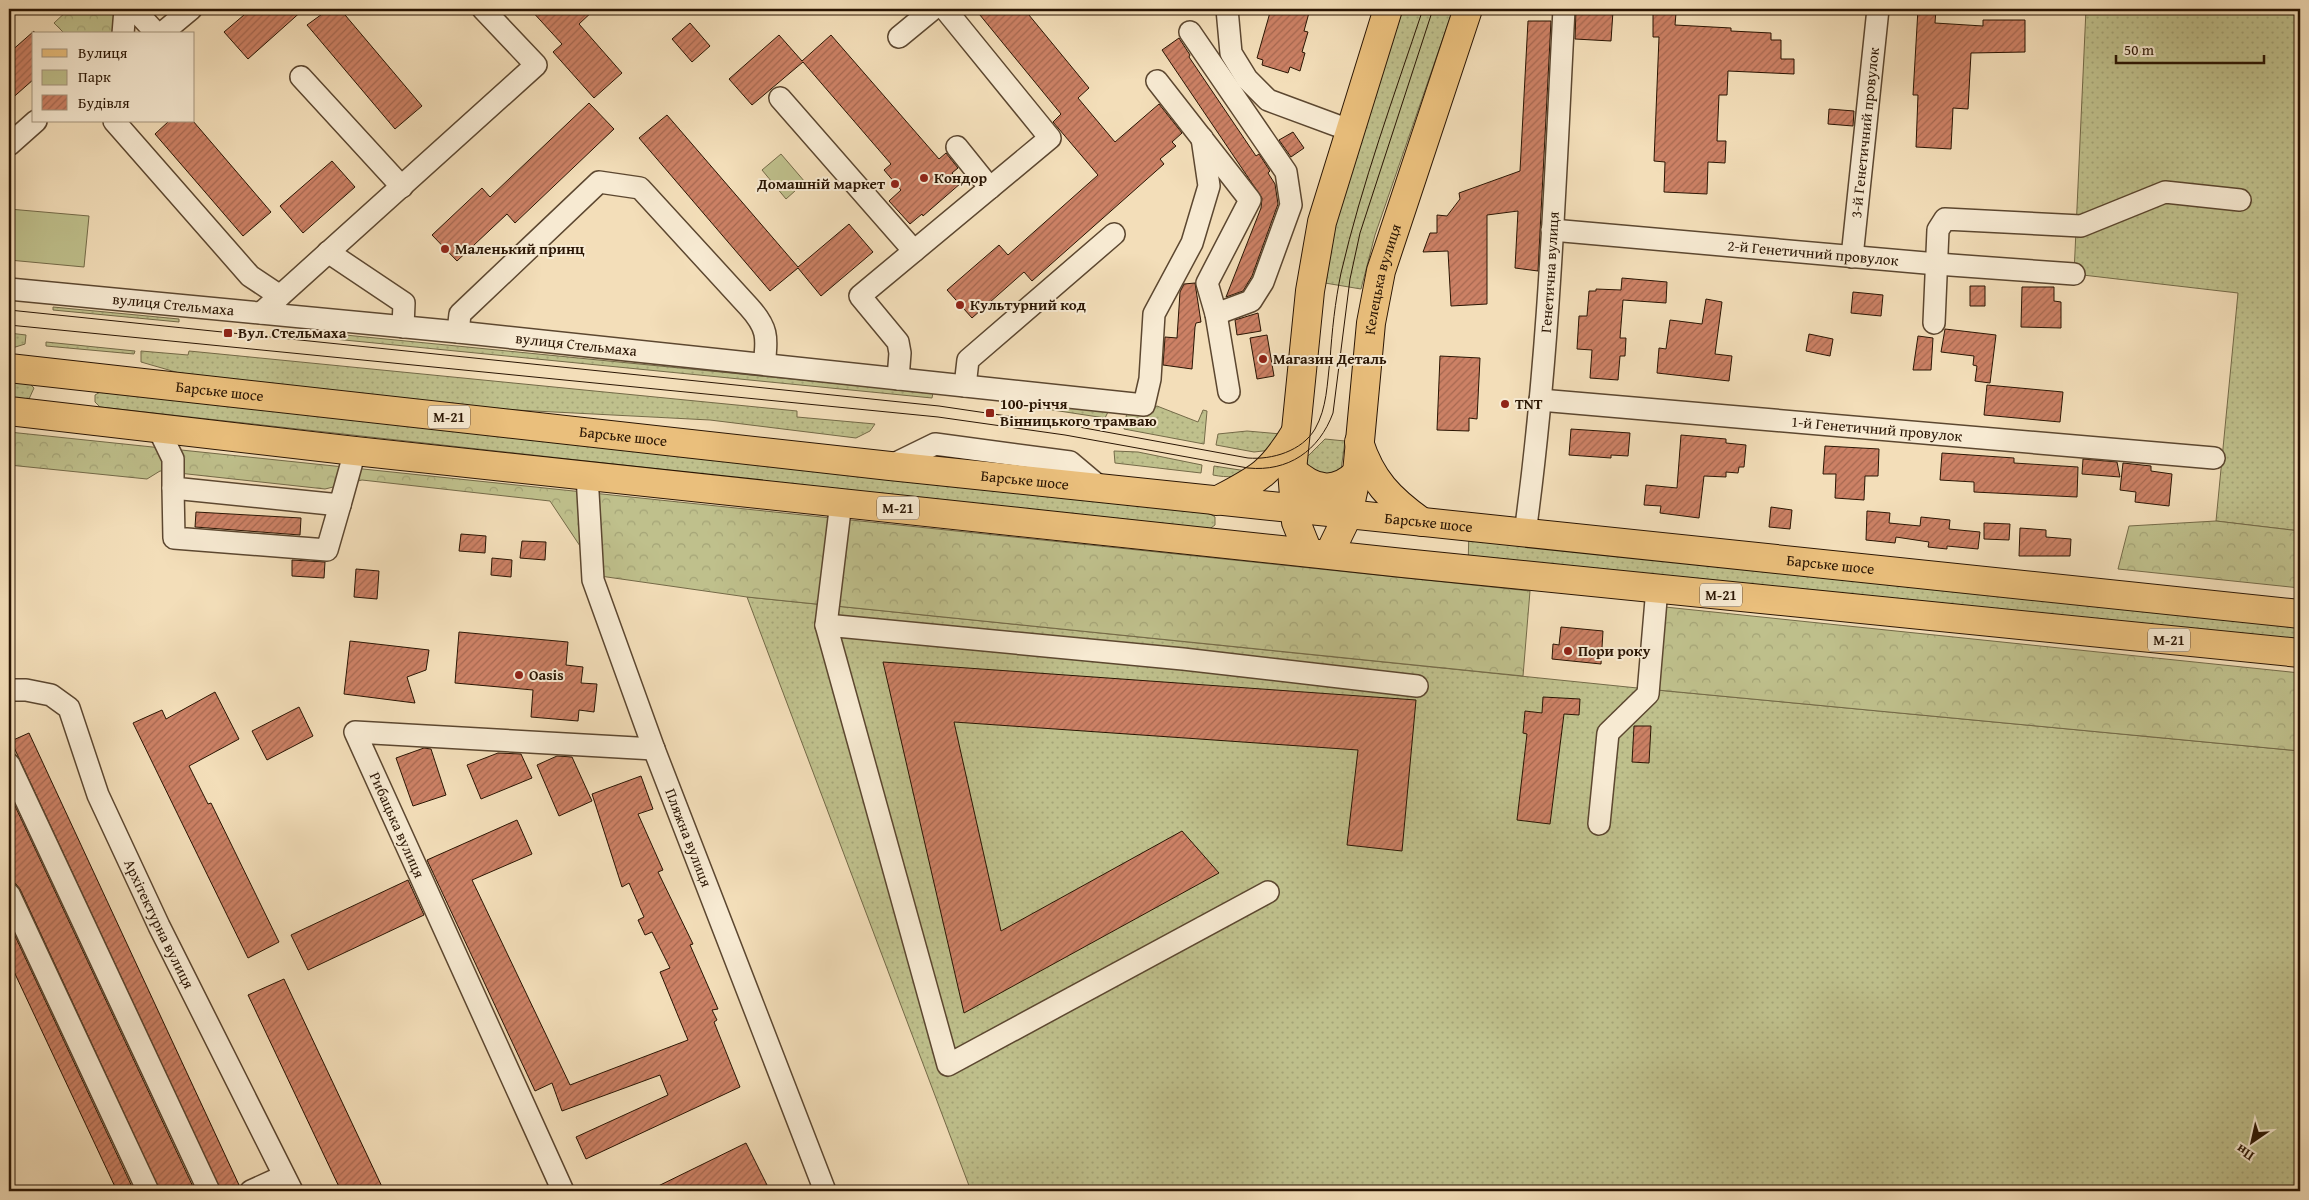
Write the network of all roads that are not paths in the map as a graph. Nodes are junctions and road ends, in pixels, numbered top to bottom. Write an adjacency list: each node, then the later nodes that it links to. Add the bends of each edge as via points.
1 (125, 9): 12 (street)
2 (134, 9): 13 (street)
3 (191, 9): 14 (street)
4 (483, 9): 26 (street, via 536,65)
5 (933, 9): 16 (street)
6 (945, 9): 27 (street, via 1050,138)
7 (1228, 9): 22 (street, via 1231,53 1247,79 1268,100)
8 (1388, 9): 22 (main road)
9 (1468, 9): 56 (main road, Келецька вулиця, via 1381,271 1371,323)
10 (1564, 9): 29 (street, Генетична вулиця)
11 (1878, 9): 34 (street, 3-й Генетичний провулок)
12 (123, 32)
13 (155, 32)
14 (163, 32)
15 (1190, 32): 41 (street, via 1286,172 1291,205 1263,282 1251,300)
16 (899, 37)
17 (301, 77): 26 (street)
18 (1157, 81): 23 (street)
19 (780, 98): 32 (street)
20 (35, 122): 24 (street)
21 (115, 122): 39 (street, via 250,276)
22 (1349, 130): 55 (main road, via 1322,222 1310,291)
23 (1202, 138): 31 (street, via 1209,186); 37 (street, via 1250,200)
24 (9, 145)
25 (957, 147): 27 (street)
26 (402, 187): 33 (street)
27 (990, 188): 32 (street)
28 (2240, 200): 35 (street, via 2165,192 2081,226 1945,219 1938,230)
29 (1552, 230): 34 (street, 2-й Генетичний провулок); 51 (street, Генетична вулиця)
30 (1114, 234): 49 (street, via 968,360)
31 (1192, 243): 37 (street); 49 (street, вулиця Стельмаха, via 1154,314 1150,380 1144,404)
32 (914, 251): 48 (street, via 860,296 898,342)
33 (328, 252): 39 (street); 43 (street, via 404,303)
34 (1852, 257): 35 (street, 2-й Генетичний провулок)
35 (1937, 264): 36 (street, 2-й Генетичний провулок); 42 (street)
36 (2074, 274)
37 (1207, 283): 41 (street)
38 (9, 289): 40 (street, вулиця Стельмаха)
39 (280, 296): 40 (street)
40 (262, 313): 43 (street, вулиця Стельмаха)
41 (1216, 314): 50 (street)
42 (1934, 323)
43 (403, 327): 44 (street, вулиця Стельмаха)
44 (458, 332): 45 (street, вулиця Стельмаха); 45 (street, via 460,314 599,182 640,188 758,317 767,342)
45 (764, 364): 48 (street, вулиця Стельмаха)
46 (9, 368): 47 (main road, Барське шосе / М-21)
47 (64, 374): 53 (main road); 63 (main road, Барське шосе / М-21)
48 (898, 379): 49 (street, вулиця Стельмаха)
49 (965, 386)
50 (1229, 392)
51 (1540, 400): 58 (street, 1-й Генетичний провулок); 69 (street, Генетична вулиця)
52 (9, 411): 53 (main road, М-21)
53 (61, 416): 54 (main road, М-21)
54 (158, 428): 57 (main road, М-21); 62 (street, via 173,459)
55 (1295, 433): 59 (main road); 63 (main road, via 1271,468)
56 (1360, 442): 60 (main road, Келецька вулиця); 68 (main road, via 1367,466 1384,490)
57 (355, 451): 61 (main road, М-21); 65 (street)
58 (2214, 458)
59 (1292, 470): 60 (main road, via 1308,483 1328,488 1344,483); 66 (main road)
60 (1357, 473): 67 (main road, Келецька вулиця)
61 (586, 475): 64 (main road, М-21); 79 (street, Пляжна вулиця, via 593,580)
62 (173, 488): 65 (street); 65 (street, via 174,538 328,550)
63 (1216, 501): 66 (main road, Барське шосе / М-21); 70 (main road, via 1223,506 1228,523 1225,532)
64 (841, 502): 70 (main road, М-21); 75 (street)
65 (340, 505)
66 (1294, 508): 67 (main road, Барське шосе / М-21); 71 (main road, via 1296,522)
67 (1348, 515): 68 (main road, Барське шосе / М-21); 71 (main road, Келецька вулиця)
68 (1416, 522): 69 (main road, Барське шосе / М-21); 72 (main road, via 1396,531 1392,539 1393,548)
69 (1525, 533): 74 (main road, Барське шосе / М-21)
70 (1210, 542): 71 (main road, М-21)
71 (1319, 553): 72 (main road, М-21)
72 (1403, 563): 73 (main road, М-21)
73 (1657, 588): 76 (main road, М-21); 81 (street, via 1648,694 1608,732)
74 (2300, 614)
75 (826, 625): 77 (street, via 1183,659); 82 (street, via 948,1065)
76 (2300, 653)
77 (1417, 686)
78 (9, 690): 84 (street, Архітектурна вулиця, via 51,695 69,708 98,795 159,926)
79 (654, 749): 88 (street, Рибацька вулиця, via 355,732); 89 (street, Пляжна вулиця)
80 (9, 764): 86 (street)
81 (1599, 824)
82 (1268, 892)
83 (9, 894): 85 (street)
84 (288, 1184): 87 (street)
85 (148, 1191)
86 (209, 1191)
87 (251, 1191)
88 (562, 1191)
89 (825, 1191)

